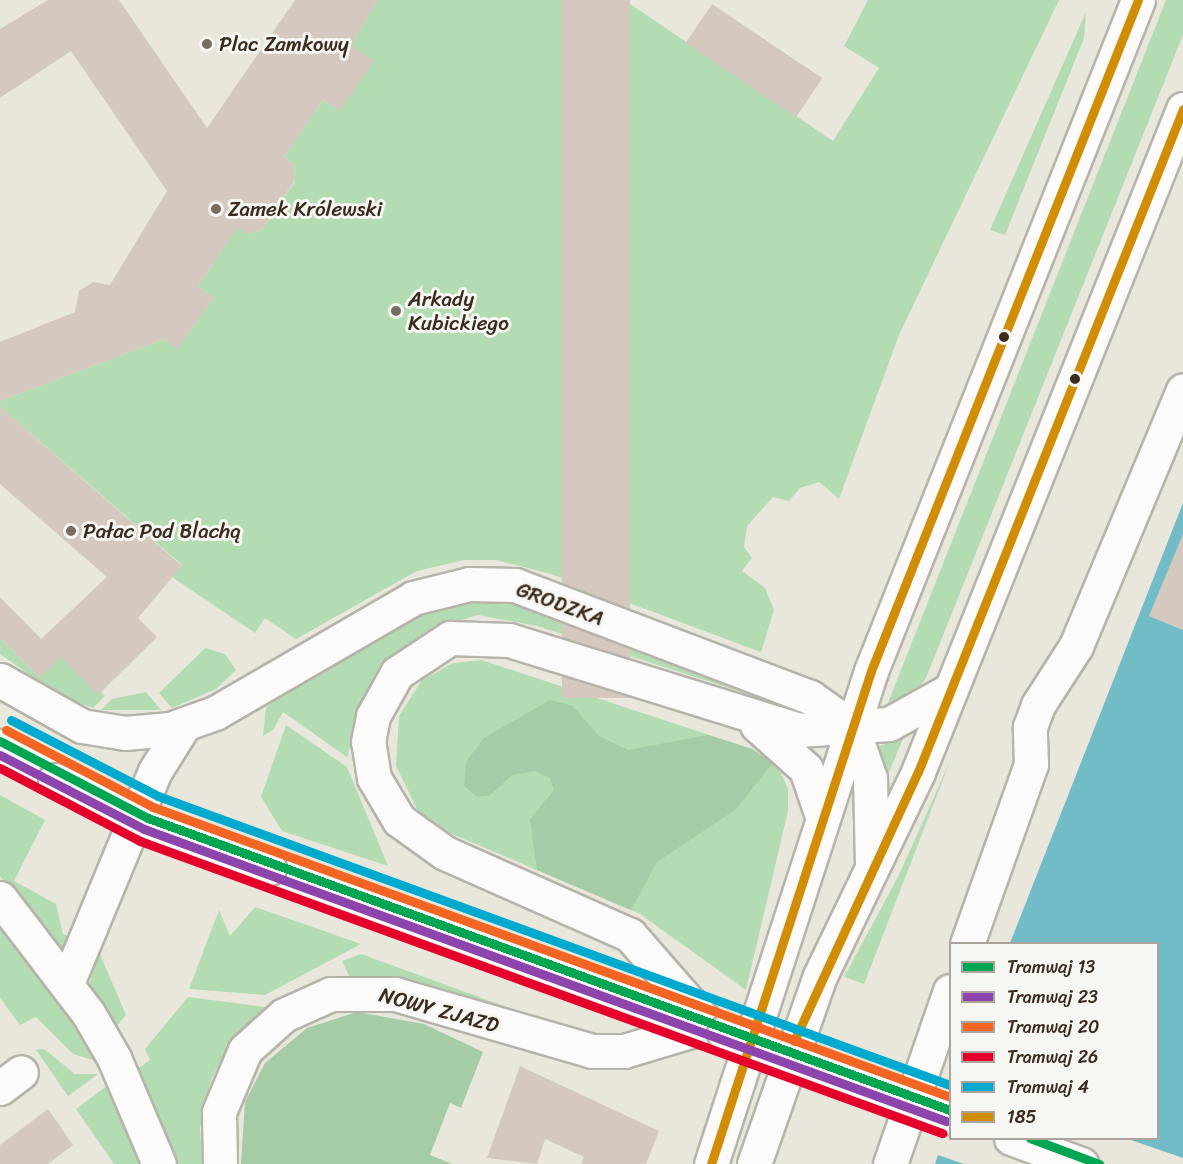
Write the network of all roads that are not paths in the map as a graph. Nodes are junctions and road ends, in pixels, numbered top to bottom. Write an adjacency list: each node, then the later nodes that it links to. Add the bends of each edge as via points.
1 (1138, 0): 8 (main road)
2 (1183, 109): 5 (main road)
3 (1183, 390): 13 (main road, via 1076,646 1038,705 1030,727 1030,764)
4 (0, 680): 7 (main road, GRODZKA, via 51,713 96,730 140,733)
5 (950, 690): 8 (main road, via 889,724); 11 (main road)
6 (741, 714): 8 (main road, via 799,730); 10 (main road, via 799,759); 16 (main road, via 509,640 466,635 428,648 397,674 373,716 368,742 382,796 420,841 630,935)
7 (184, 725): 8 (main road, GRODZKA, via 413,598 441,588 496,583 810,697); 14 (main road, via 155,771)
8 (852, 727): 10 (main road); 11 (main road, via 870,778)
9 (0, 746): 16 (main road, bridge, via 55,780 146,823)
10 (822, 816): 22 (main road)
11 (872, 875): 23 (main road, via 820,976)
12 (0, 898): 14 (main road)
13 (968, 942)
14 (68, 981): 20 (main road, via 114,1058)
15 (949, 997): 19 (main road)
16 (718, 1031): 17 (main road, bridge); 21 (main road, NOWY ZJAZD, via 624,1051 592,1051 395,994 331,994 284,1015 245,1050 219,1112)
17 (949, 1115)
18 (1016, 1140): 24 (main road)
19 (890, 1163)
20 (159, 1164)
21 (220, 1164)
22 (711, 1164)
23 (754, 1164)
24 (1081, 1164)

